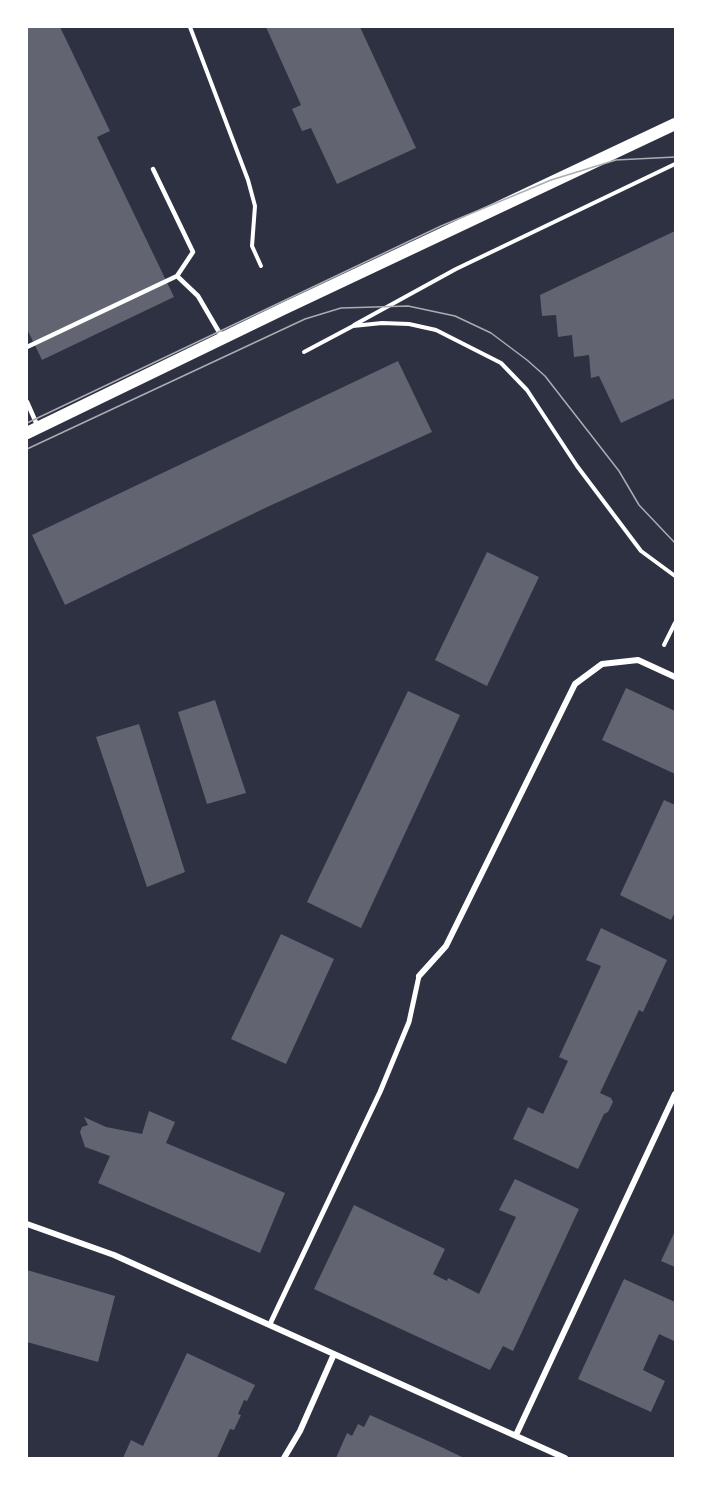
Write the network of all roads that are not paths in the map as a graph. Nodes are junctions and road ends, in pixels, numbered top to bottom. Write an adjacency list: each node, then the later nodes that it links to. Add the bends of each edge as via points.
1 (675, 124): 4 (main road)
2 (153, 169): 3 (lane, via 193,252)
3 (177, 276): 4 (lane, via 198,296); 5 (lane)
4 (225, 337): 7 (main road)
5 (27, 347)
6 (27, 402): 7 (lane)
7 (33, 430)
8 (675, 677): 9 (street, via 638,660 602,664 575,684 446,946)
9 (419, 976): 12 (street, via 409,1022 380,1092)
10 (675, 1094): 14 (street)
11 (27, 1224): 12 (street, via 114,1255)
12 (270, 1324): 13 (street)
13 (334, 1354): 14 (street); 15 (street)
14 (516, 1435): 16 (street)
15 (284, 1458)
16 (565, 1458)

